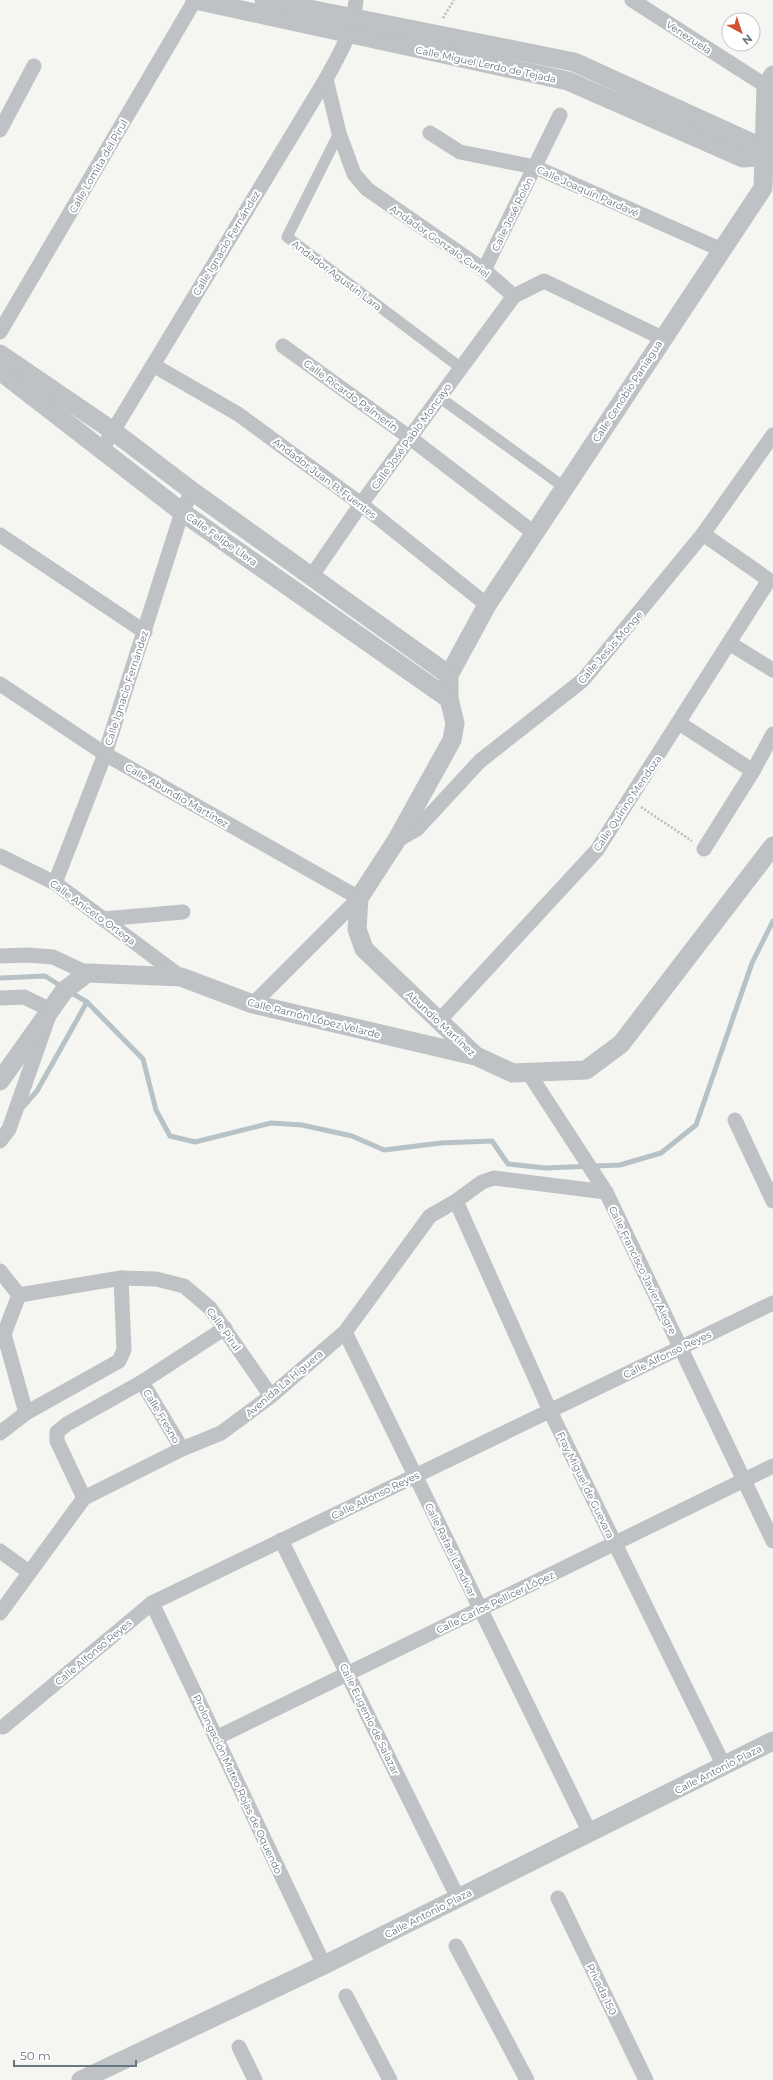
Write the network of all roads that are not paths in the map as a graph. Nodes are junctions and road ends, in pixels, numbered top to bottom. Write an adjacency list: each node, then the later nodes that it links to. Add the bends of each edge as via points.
1 (195, 0): 5 (street, Calle Miguel Lerdo de Tejada); 24 (street, Calle Lomita del Pirul)
2 (264, 0): 4 (street, Calle Miguel Lerdo de Tejada)
3 (632, 0): 12 (street, Venezuela)
4 (293, 2): 5 (street, Calle Miguel Lerdo de Tejada)
5 (353, 17): 6 (street, Calle Miguel Lerdo de Tejada); 7 (street, Calle Miguel Lerdo de Tejada); 10 (street, Calle Ignacio Fernández)
6 (445, 36): 7 (street); 8 (street, Calle Miguel Lerdo de Tejada)
7 (440, 54): 11 (street, Calle Miguel Lerdo de Tejada)
8 (574, 62): 11 (street); 13 (street, Calle Miguel Lerdo de Tejada)
9 (34, 66): 16 (street)
10 (326, 79): 17 (street, Andador Gonzalo Curiel); 28 (street, Calle Ignacio Fernández)
11 (568, 81): 15 (street, Calle Miguel Lerdo de Tejada)
12 (770, 81): 19 (street, Calle Cenobio Paniagua)
13 (653, 98): 15 (street); 19 (street, Calle Miguel Lerdo de Tejada, via 752,143)
14 (560, 115): 20 (street, Calle José Rolón)
15 (645, 115): 19 (street, Calle Miguel Lerdo de Tejada, via 743,158)
16 (0, 130)
17 (339, 133): 22 (street, Andador Gonzalo Curiel, via 354,174 367,189); 29 (street, Andador Agustín Lara, via 286,237)
18 (430, 134): 20 (street, Calle Joaquín Pardavé, via 460,152)
19 (769, 158): 21 (street, Calle Cenobio Paniagua, via 763,188)
20 (535, 167): 21 (street, Calle Joaquín Pardavé); 22 (street, Calle José Rolón)
21 (722, 250): 25 (street, Calle Cenobio Paniagua)
22 (484, 270): 23 (street, Andador Gonzalo Curiel)
23 (514, 296): 25 (street, via 544,281); 29 (street, Calle José Pablo Moncayo)
24 (0, 332)
25 (662, 338): 36 (street, Calle Cenobio Paniagua)
26 (283, 346): 34 (street, Calle Ricardo Palmerín)
27 (0, 354): 32 (street, Calle Felipe Llera)
28 (153, 365): 32 (street, Calle Ignacio Fernández); 38 (street, Andador Juan B. Fuentes, via 238,414)
29 (461, 368): 31 (street, Calle José Pablo Moncayo)
30 (0, 372): 35 (street, Calle Felipe Llera)
31 (439, 397): 34 (street, Calle José Pablo Moncayo); 36 (street)
32 (113, 432): 35 (street, Calle Ignacio Fernández); 37 (street, Calle Felipe Llera)
33 (773, 436): 41 (street, Calle Jesús Monge)
34 (409, 437): 38 (street, Calle José Pablo Moncayo); 40 (street, Calle Ricardo Palmerín)
35 (101, 451): 39 (street, Calle Felipe Llera)
36 (564, 487): 40 (street, Calle Cenobio Paniagua)
37 (192, 491): 39 (street, Calle Ignacio Fernández); 43 (street, Calle Felipe Llera)
38 (361, 504): 43 (street, Calle José Pablo Moncayo); 44 (street, Andador Juan B. Fuentes)
39 (182, 512): 45 (street, Calle Ignacio Fernández); 50 (street, Calle Felipe Llera)
40 (534, 533): 44 (street, Calle Cenobio Paniagua)
41 (704, 534): 46 (street, Calle Quirino Mendoza, via 769,580); 55 (street, Calle Jesús Monge, via 584,680 480,762 417,829)
42 (0, 535): 45 (street)
43 (311, 577): 48 (street, Calle Felipe Llera)
44 (487, 605): 48 (street, Calle Cenobio Paniagua)
45 (145, 632): 53 (street, Calle Ignacio Fernández)
46 (729, 643): 47 (street); 51 (street, Calle Quirino Mendoza)
47 (773, 670)
48 (449, 675): 50 (street, Calle Cenobio Paniagua)
49 (0, 684): 53 (street, Calle Abundio Martínez)
50 (449, 700): 55 (street, Abundio Martínez, via 455,723 452,740)
51 (679, 724): 54 (street); 69 (street, Calle Quirino Mendoza, via 597,850)
52 (772, 737): 54 (street)
53 (105, 754): 59 (street, Calle Ignacio Fernández); 60 (street, Calle Abundio Martínez)
54 (753, 771): 57 (street)
55 (396, 841): 60 (street, Abundio Martínez)
56 (773, 846): 71 (street, Abundio Martínez, via 621,1044 586,1070)
57 (704, 849)
58 (0, 856): 59 (street, Calle Aniceto Ortega)
59 (55, 883): 62 (street, Calle Aniceto Ortega)
60 (359, 898): 67 (street); 69 (street, Abundio Martínez, via 357,929 364,949)
61 (183, 912): 62 (street)
62 (103, 919): 65 (street, Calle Aniceto Ortega)
63 (0, 956): 64 (street, via 53,957)
64 (83, 975): 65 (street, Calle Ramón López Velarde); 68 (street, via 64,991)
65 (181, 977): 67 (street, Calle Ramón López Velarde)
66 (0, 998): 68 (street, via 24,997)
67 (254, 1004): 70 (street, Calle Ramón López Velarde)
68 (51, 1010): 72 (street); 74 (street)
69 (438, 1022): 70 (street, Abundio Martínez)
70 (476, 1056): 71 (street, Abundio Martínez, via 513,1073)
71 (528, 1072): 75 (street, Calle Francisco Javier Alegre)
72 (0, 1081)
73 (735, 1120): 77 (street)
74 (4, 1135)
75 (603, 1189): 76 (street, Avenida La Higuera, via 494,1178 482,1182); 85 (street, Calle Francisco Javier Alegre)
76 (456, 1201): 83 (street, Avenida La Higuera, via 430,1216); 88 (street, Fray Miguel de Guevara)
77 (773, 1201)
78 (0, 1271): 80 (street)
79 (121, 1278): 80 (street, Calle Pirul); 82 (street, Calle Pirul, via 156,1279 184,1286 210,1308); 89 (street, via 124,1350 119,1361)
80 (19, 1295): 84 (street)
81 (773, 1303): 85 (street, Calle Alfonso Reyes)
82 (223, 1326): 86 (street); 87 (street, Calle Pirul)
83 (345, 1332): 87 (street, Avenida La Higuera); 93 (street, Calle Rafael Landívar)
84 (2, 1335): 89 (street)
85 (680, 1348): 88 (street, Calle Alfonso Reyes); 94 (street, Calle Francisco Javier Alegre)
86 (142, 1382): 91 (street, Calle Fresno); 95 (street, via 57,1432 57,1441)
87 (271, 1396): 91 (street, Avenida La Higuera, via 221,1433)
88 (550, 1411): 93 (street, Calle Alfonso Reyes); 98 (street, Fray Miguel de Guevara)
89 (26, 1413): 90 (street)
90 (0, 1433)
91 (182, 1449): 95 (street, Avenida La Higuera)
92 (773, 1466): 94 (street, Calle Carlos Pellicer López)
93 (415, 1476): 96 (street, Calle Alfonso Reyes); 102 (street, Calle Rafael Landívar)
94 (744, 1480): 97 (street, Calle Francisco Javier Alegre); 98 (street, Calle Carlos Pellicer López)
95 (84, 1498): 100 (street, Avenida La Higuera)
96 (282, 1540): 101 (street, Calle Alfonso Reyes); 104 (street, Calle Eugenio de Salazar)
97 (773, 1541)
98 (615, 1543): 102 (street, Calle Carlos Pellicer López); 108 (street, Fray Miguel de Guevara)
99 (0, 1551): 100 (street)
100 (29, 1572): 103 (street, Avenida La Higuera)
101 (152, 1603): 105 (street, Calle Alfonso Reyes); 106 (street, Prolongación Mateo Rojas de Oquendo)
102 (480, 1609): 104 (street, Calle Carlos Pellicer López); 109 (street, Calle Rafael Landívar)
103 (0, 1613)
104 (347, 1674): 106 (street, Calle Carlos Pellicer López); 110 (street, Calle Eugenio de Salazar)
105 (3, 1728)
106 (216, 1738): 113 (street, Prolongación Mateo Rojas de Oquendo)
107 (773, 1741): 108 (street, Calle Antonio Plaza)
108 (724, 1766): 109 (street, Calle Antonio Plaza)
109 (590, 1833): 110 (street, Calle Antonio Plaza)
110 (458, 1898): 113 (street, Calle Antonio Plaza)
111 (558, 1898): 120 (street, Privada 150)
112 (456, 1946): 119 (street)
113 (324, 1965): 116 (street, Calle Antonio Plaza)
114 (346, 1996): 118 (street)
115 (239, 2048): 117 (street)
116 (81, 2080)
117 (255, 2080)
118 (390, 2080)
119 (527, 2080)
120 (646, 2080)

